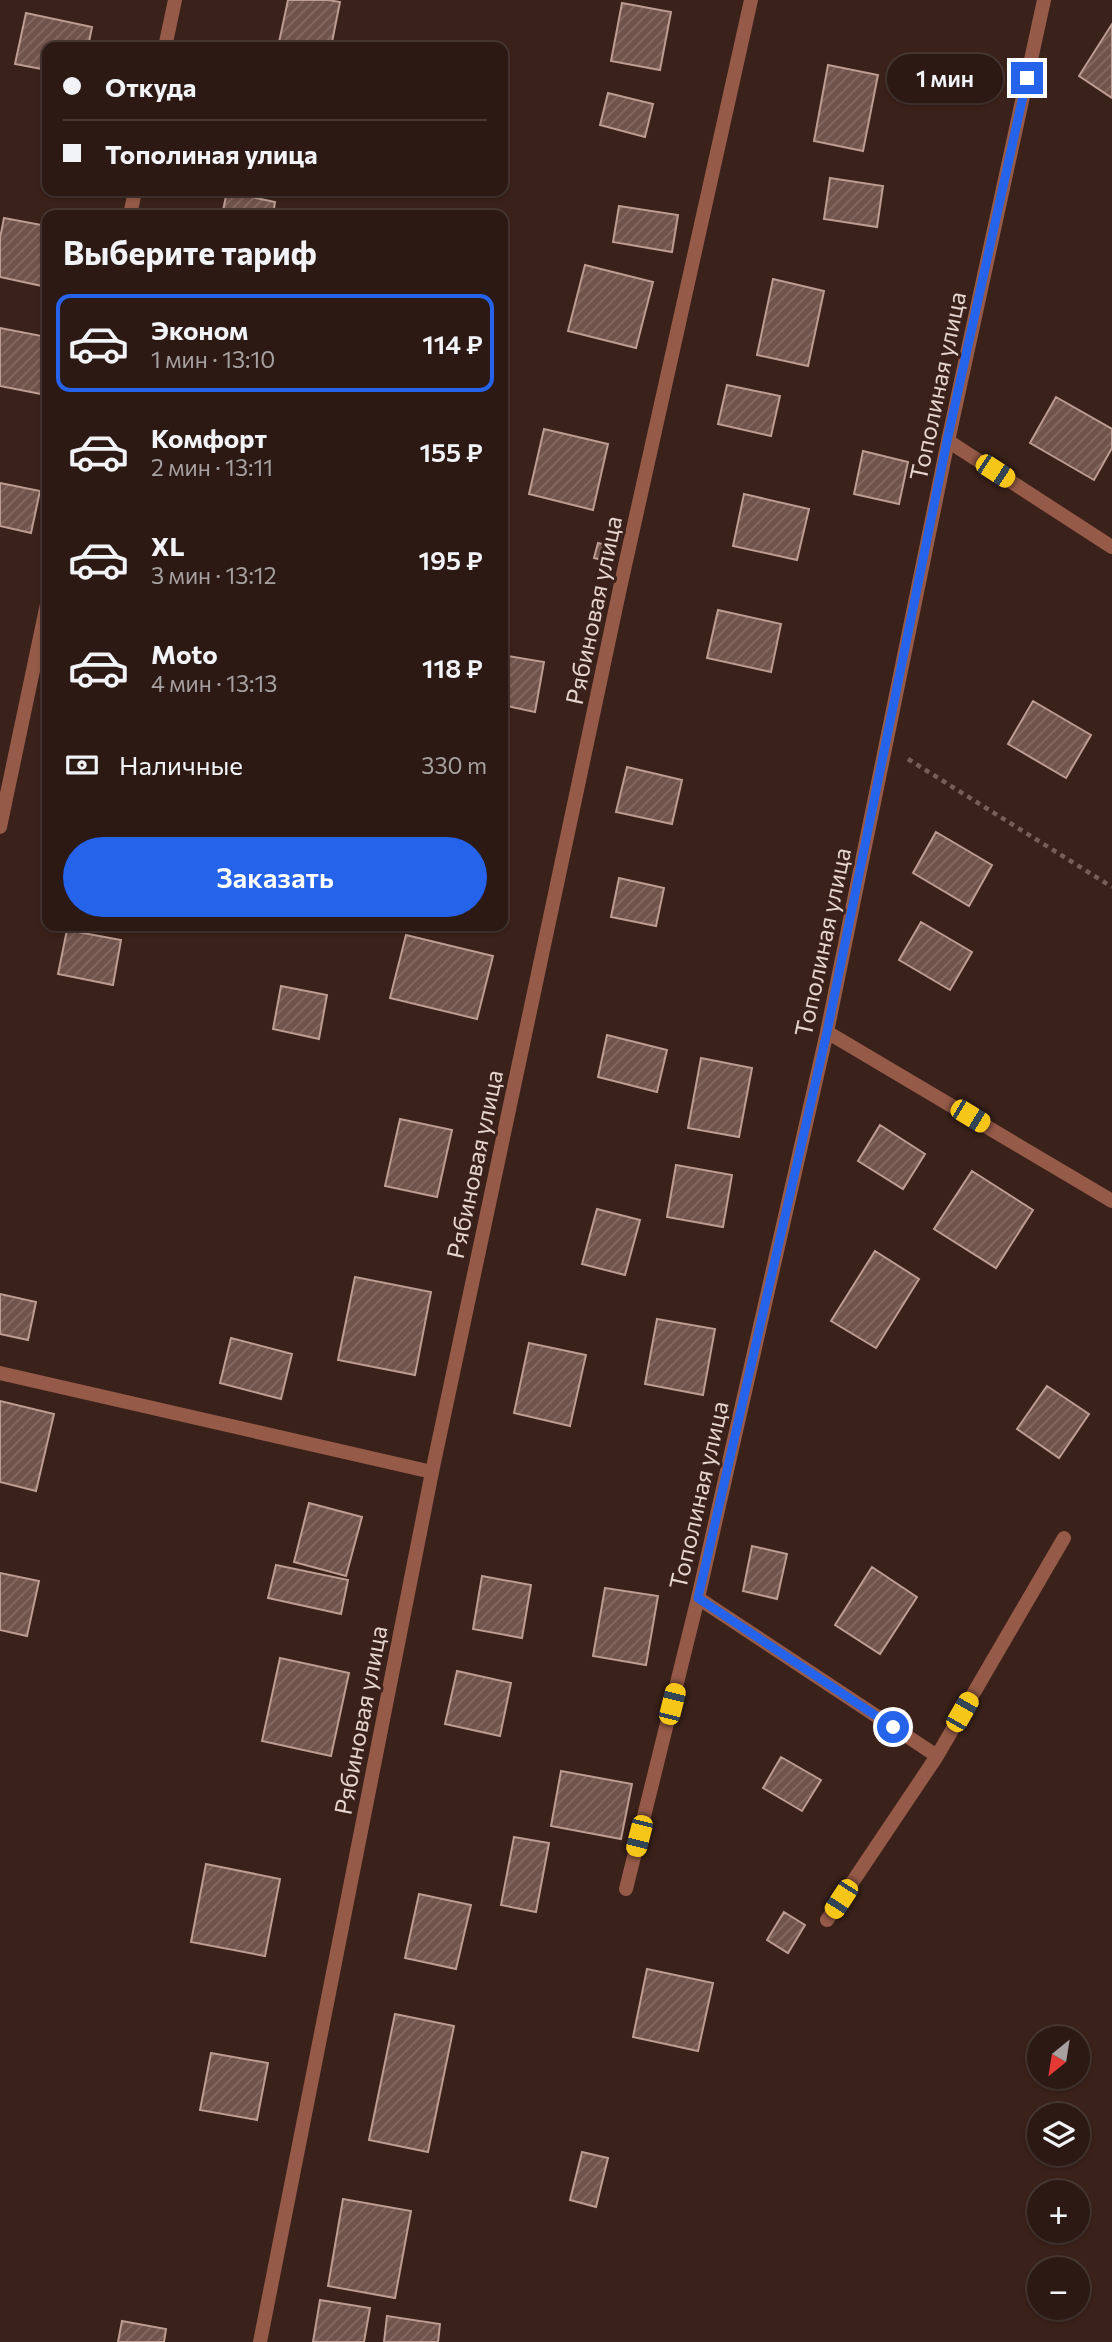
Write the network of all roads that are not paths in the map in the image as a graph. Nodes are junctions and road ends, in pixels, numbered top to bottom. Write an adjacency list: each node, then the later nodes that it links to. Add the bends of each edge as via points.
1 (175, 0): 4 (street)
2 (751, 0): 12 (street, Рябиновая улица)
3 (1044, 0): 5 (street, Тополиная улица)
4 (166, 42)
5 (947, 441): 6 (street); 9 (street, Тополиная улица)
6 (1112, 547)
7 (42, 628): 8 (street)
8 (0, 827)
9 (827, 1032): 10 (street); 14 (street, Тополиная улица)
10 (1112, 1201)
11 (0, 1373): 12 (street)
12 (432, 1472): 18 (street, Рябиновая улица)
13 (1064, 1538): 15 (street)
14 (698, 1598): 15 (street); 16 (street, Тополиная улица)
15 (937, 1756): 17 (street)
16 (626, 1889)
17 (827, 1920)
18 (260, 2342)

